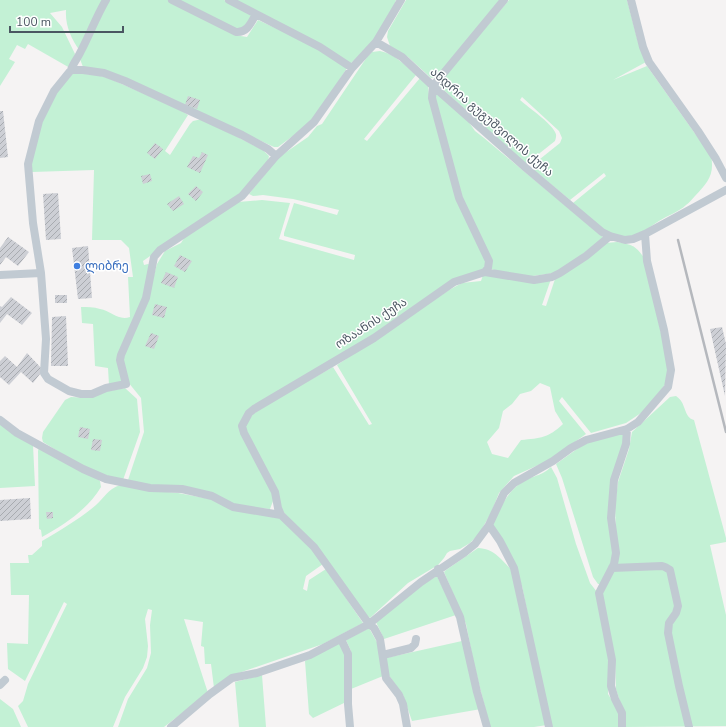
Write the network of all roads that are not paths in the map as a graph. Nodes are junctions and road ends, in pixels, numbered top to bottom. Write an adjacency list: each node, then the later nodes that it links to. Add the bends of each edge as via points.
1 (106, 0): 10 (street)
2 (172, 0): 7 (street, via 240,33 247,29)
3 (230, 0): 7 (street)
4 (401, 0): 8 (street)
5 (504, 0): 11 (street)
6 (631, 0): 13 (street, via 649,62 698,131)
7 (256, 14): 9 (street, via 320,47)
8 (376, 42): 9 (street); 11 (street, ანდრია გუგუშვილის ქუჩა, via 402,57)
9 (352, 68): 12 (street, via 314,122)
10 (71, 70): 12 (street, via 104,73 125,81 268,149); 18 (street, via 54,91 39,121 28,164 33,223)
11 (433, 86): 16 (street, ანდრია გუგუშვილის ქუჩა, via 568,204); 17 (street, via 432,98 459,198 489,261)
12 (276, 156): 18 (street, via 242,196 160,250 154,257 146,298 121,355 126,384 92,394 81,394 48,379 44,373 46,339)
13 (726, 178)
14 (726, 190): 15 (street, ანდრია გუგუშვილის ქუჩა)
15 (646, 234): 16 (street, ანდრია გუგუშვილის ქუჩა, via 625,240); 21 (street, via 647,261 671,370 668,387 638,422)
16 (610, 236): 17 (street, ოზაანის ქუჩა, via 586,256 552,277 534,280)
17 (485, 272): 22 (street, ოზაანის ქუჩა, via 454,282 374,338 249,413 242,426 244,433 274,492)
18 (41, 273): 19 (street)
19 (0, 275)
20 (0, 420): 22 (street, via 17,433 106,479 150,488 182,489 212,496 233,507)
21 (627, 429): 23 (street, via 586,440 514,483 504,493); 24 (street, via 626,444 614,480 612,518 616,553)
22 (281, 515): 26 (street, via 314,547)
23 (489, 525): 25 (street, via 475,544); 34 (street, via 514,568)
24 (612, 568): 35 (street, via 598,593 612,660 611,686 622,713); 36 (street, via 662,566 670,570 678,606 669,623 668,632)
25 (438, 569): 26 (street); 33 (street, via 460,617)
26 (369, 624): 27 (street); 29 (street, via 380,639)
27 (341, 639): 30 (street, via 310,655 232,678); 31 (street, via 348,654)
28 (416, 640): 29 (street, via 411,648)
29 (383, 655): 32 (street, via 386,678 404,704)
30 (171, 727)
31 (350, 727)
32 (407, 727)
33 (487, 727)
34 (549, 727)
35 (622, 727)
36 (689, 727)

